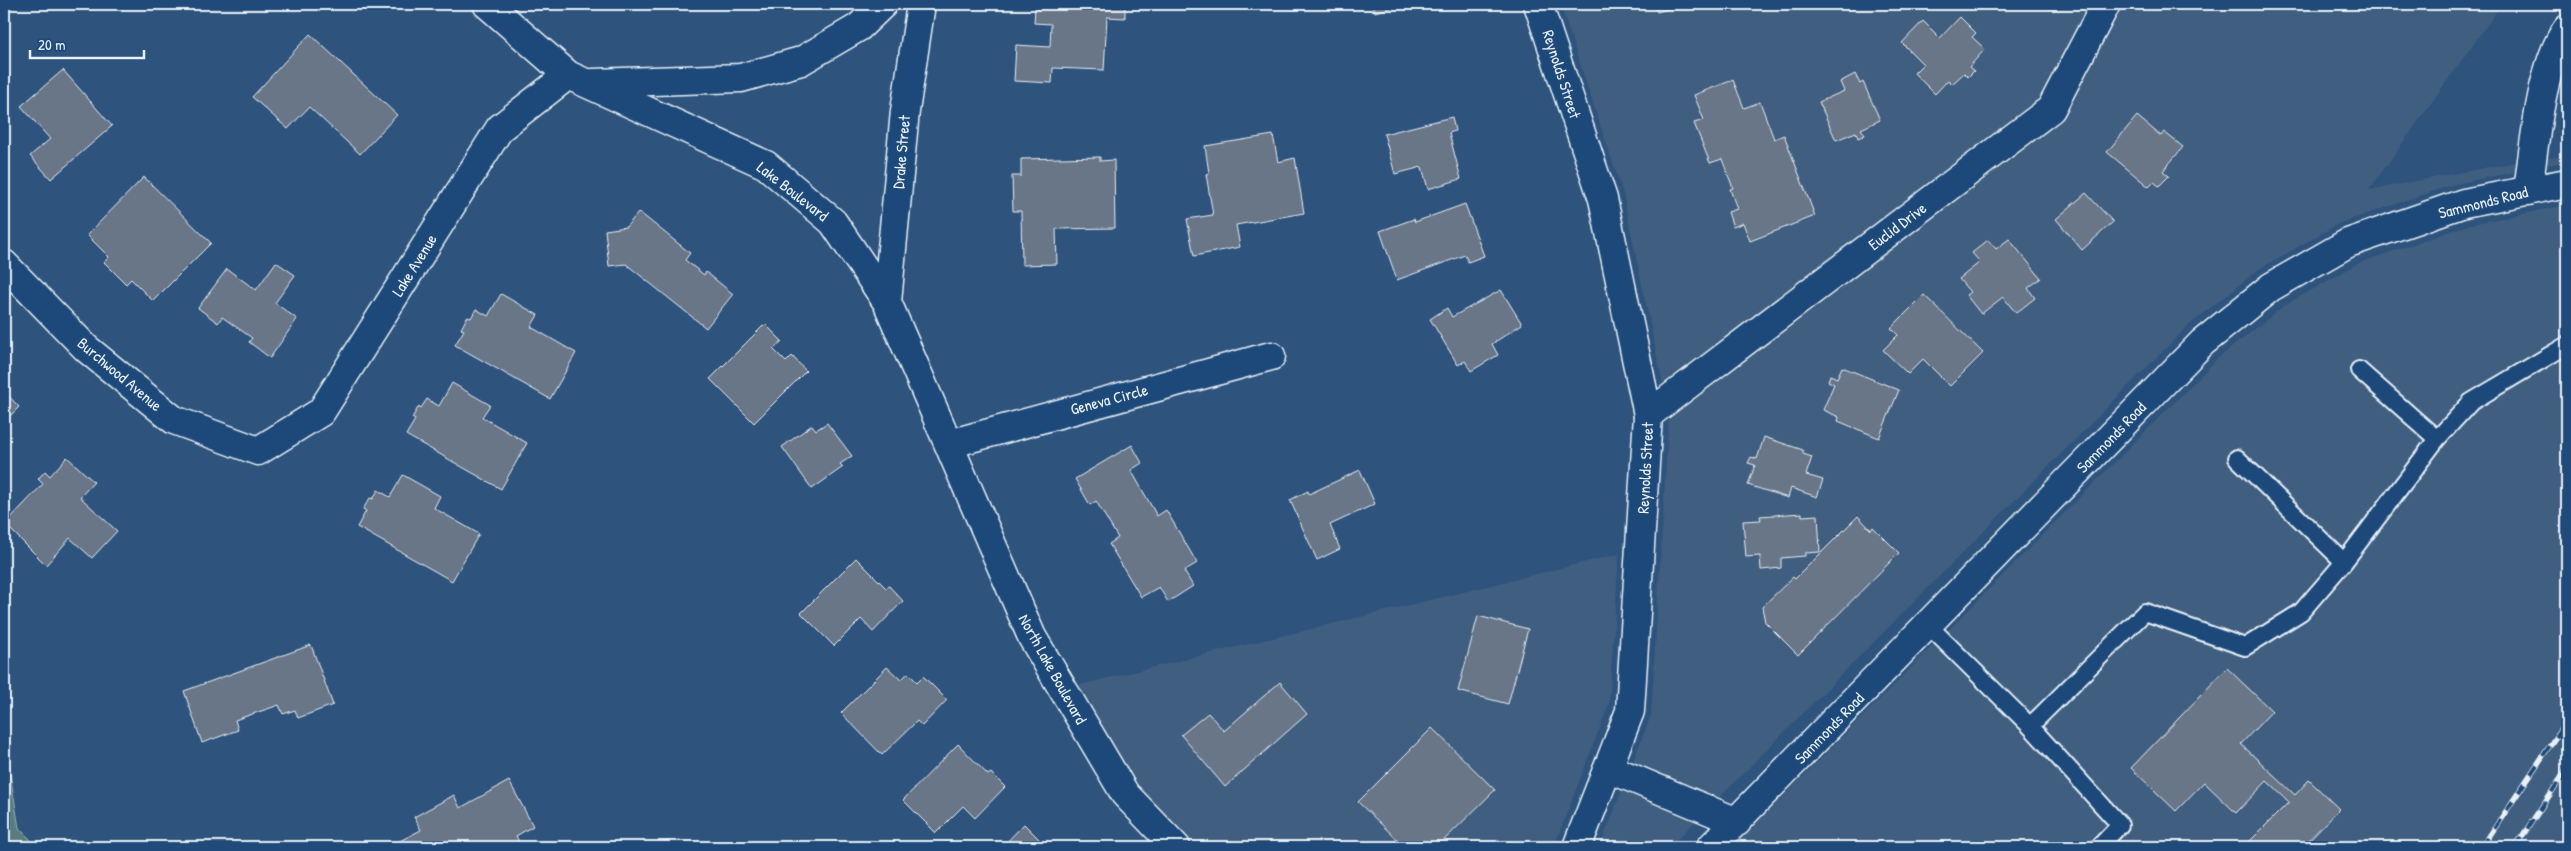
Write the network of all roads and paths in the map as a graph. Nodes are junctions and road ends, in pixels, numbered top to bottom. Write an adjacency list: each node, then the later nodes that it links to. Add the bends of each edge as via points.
1 (487, 4): 7 (street, Lake Boulevard)
2 (883, 4): 7 (street, via 859,27 801,61 741,78)
3 (921, 4): 11 (street, Drake Street, via 905,111)
4 (1538, 4): 15 (street, Reynolds Street, via 1603,199)
5 (2106, 4): 15 (street, Euclid Drive, via 2051,109)
6 (2567, 29): 9 (street, via 2558,41 2540,106)
7 (578, 79): 11 (street, Lake Boulevard, via 766,166 833,222); 18 (street, Lake Avenue, via 500,128 322,412)
8 (2567, 183): 9 (street, Sammonds Road)
9 (2528, 191): 21 (street, Sammonds Road, via 2464,203 2348,243 2271,287 2202,343)
10 (4, 264): 18 (street, Burchwood Avenue, via 87,349 174,420)
11 (887, 302): 17 (street, Lake Boulevard)
12 (2567, 345): 16 (lane, via 2470,402)
13 (1271, 356): 17 (street, Geneva Circle)
14 (2359, 370): 16 (lane)
15 (1648, 415): 23 (street, Reynolds Street, via 1630,711)
16 (2437, 439): 20 (lane)
17 (949, 444): 25 (street, North Lake Boulevard, via 1032,637 1125,794)
18 (258, 451)
19 (2238, 458): 20 (lane)
20 (2344, 562): 22 (lane, via 2301,612 2245,647 2145,612)
21 (1928, 625): 22 (lane); 24 (street, Sammonds Road)
22 (2030, 726): 28 (lane, via 2120,825)
23 (1608, 768): 24 (street); 26 (street, Reynolds Street)
24 (1737, 822): 27 (street, Sammonds Road)
25 (1176, 847)
26 (1577, 847)
27 (1711, 847)
28 (2099, 847)

